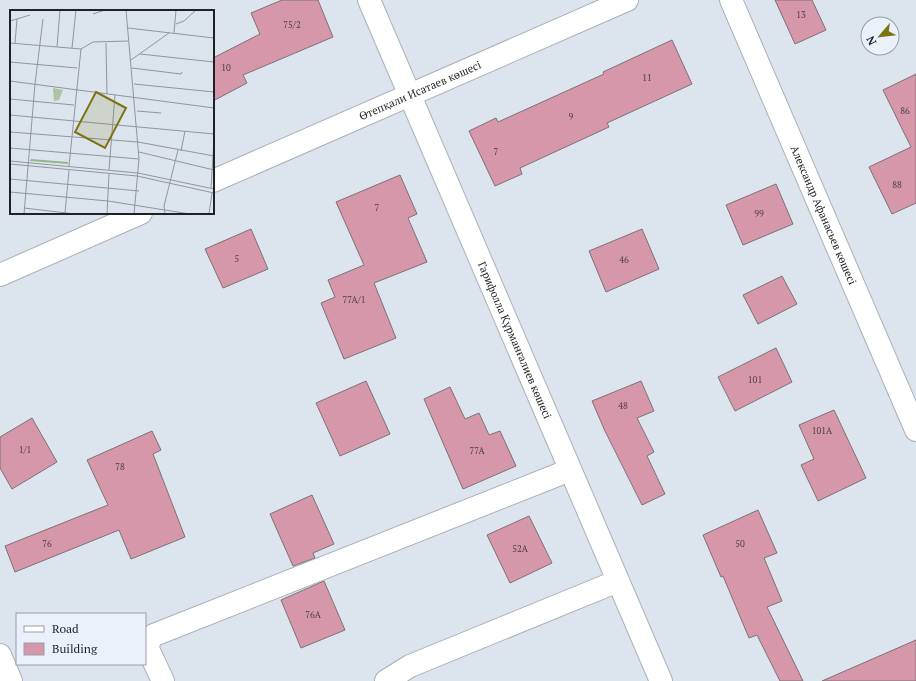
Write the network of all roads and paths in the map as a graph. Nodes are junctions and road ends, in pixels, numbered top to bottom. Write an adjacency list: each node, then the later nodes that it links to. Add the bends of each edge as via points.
1 (369, 0): 4 (street, Гарифолла Құрманғалиев көшесі)
2 (627, 0): 4 (street, Өтепқали Исатаев көшесі)
3 (731, 0): 8 (street, Александр Афанасьев көшесі)
4 (410, 95): 5 (street, Өтепқали Исатаев көшесі); 9 (street, Гарифолла Құрманғалиев көшесі)
5 (214, 181)
6 (139, 214): 7 (street)
7 (0, 275)
8 (916, 430)
9 (570, 470): 10 (street, Гарифолла Құрманғалиев көшесі); 13 (street, via 154,635 149,641 148,649)
10 (618, 581): 14 (street, via 410,666); 15 (street, Гарифолла Құрманғалиев көшесі)
11 (0, 655): 12 (street)
12 (11, 681)
13 (163, 681)
14 (386, 681)
15 (661, 681)

